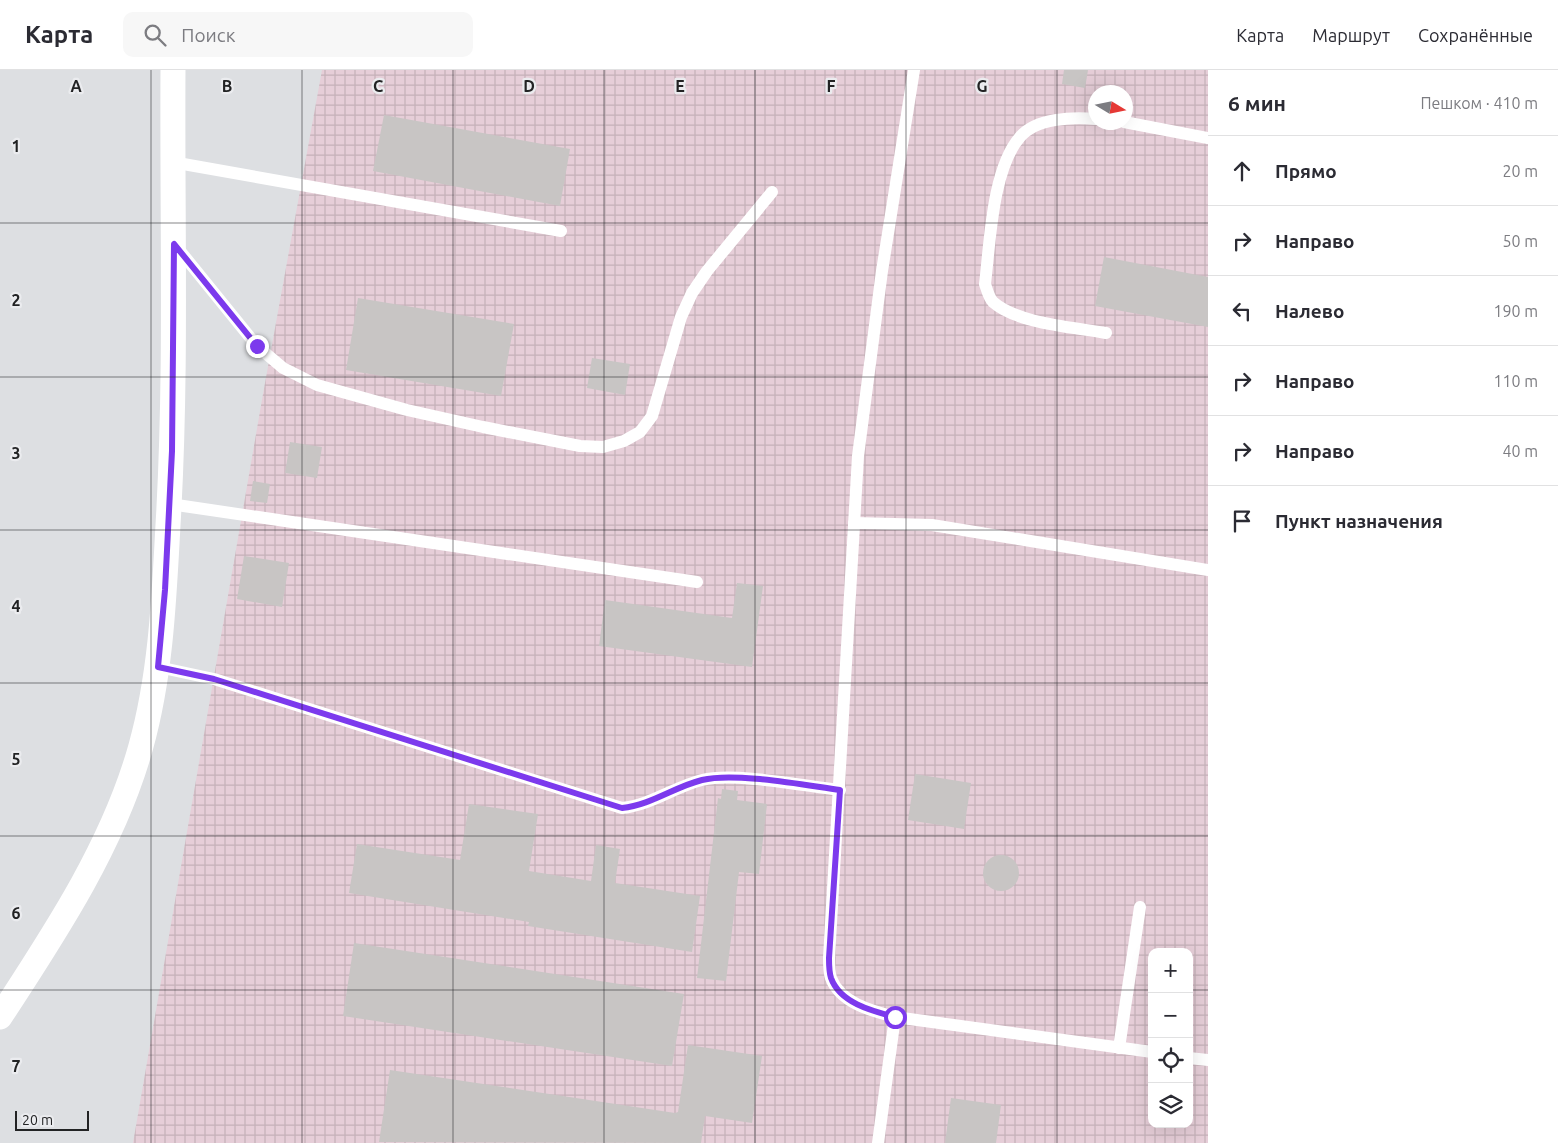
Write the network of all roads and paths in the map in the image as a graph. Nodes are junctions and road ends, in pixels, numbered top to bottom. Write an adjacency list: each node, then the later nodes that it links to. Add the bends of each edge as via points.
1 (173, 70): 6 (street)
2 (914, 70): 12 (lane, via 882,271 858,456)
3 (1088, 119): 10 (lane, via 1041,124 1020,136 1006,158 999,180 985,284 991,300 1005,311)
4 (1133, 124): 5 (lane)
5 (1208, 138)
6 (172, 162): 8 (lane); 9 (street)
7 (772, 192): 9 (lane, via 692,293 681,317 652,416 640,432 603,447 580,446 483,427 317,385 283,368 257,346)
8 (561, 231)
9 (174, 244): 11 (street)
10 (1106, 333)
11 (170, 504): 14 (lane); 15 (street)
12 (854, 523): 13 (lane, via 932,525); 16 (lane)
13 (1208, 570)
14 (697, 582)
15 (158, 667): 16 (lane, via 229,684 622,808 637,806 700,780 715,778); 18 (street, via 141,746 122,802 97,856 40,956)
16 (840, 790): 19 (lane, via 829,958 831,978 845,996 866,1010)
17 (1140, 907): 20 (lane)
18 (0, 1017)
19 (895, 1017): 20 (lane); 24 (lane)
20 (1119, 1048): 21 (lane)
21 (1148, 1052)
22 (1193, 1058): 23 (lane)
23 (1208, 1060)
24 (878, 1143)

